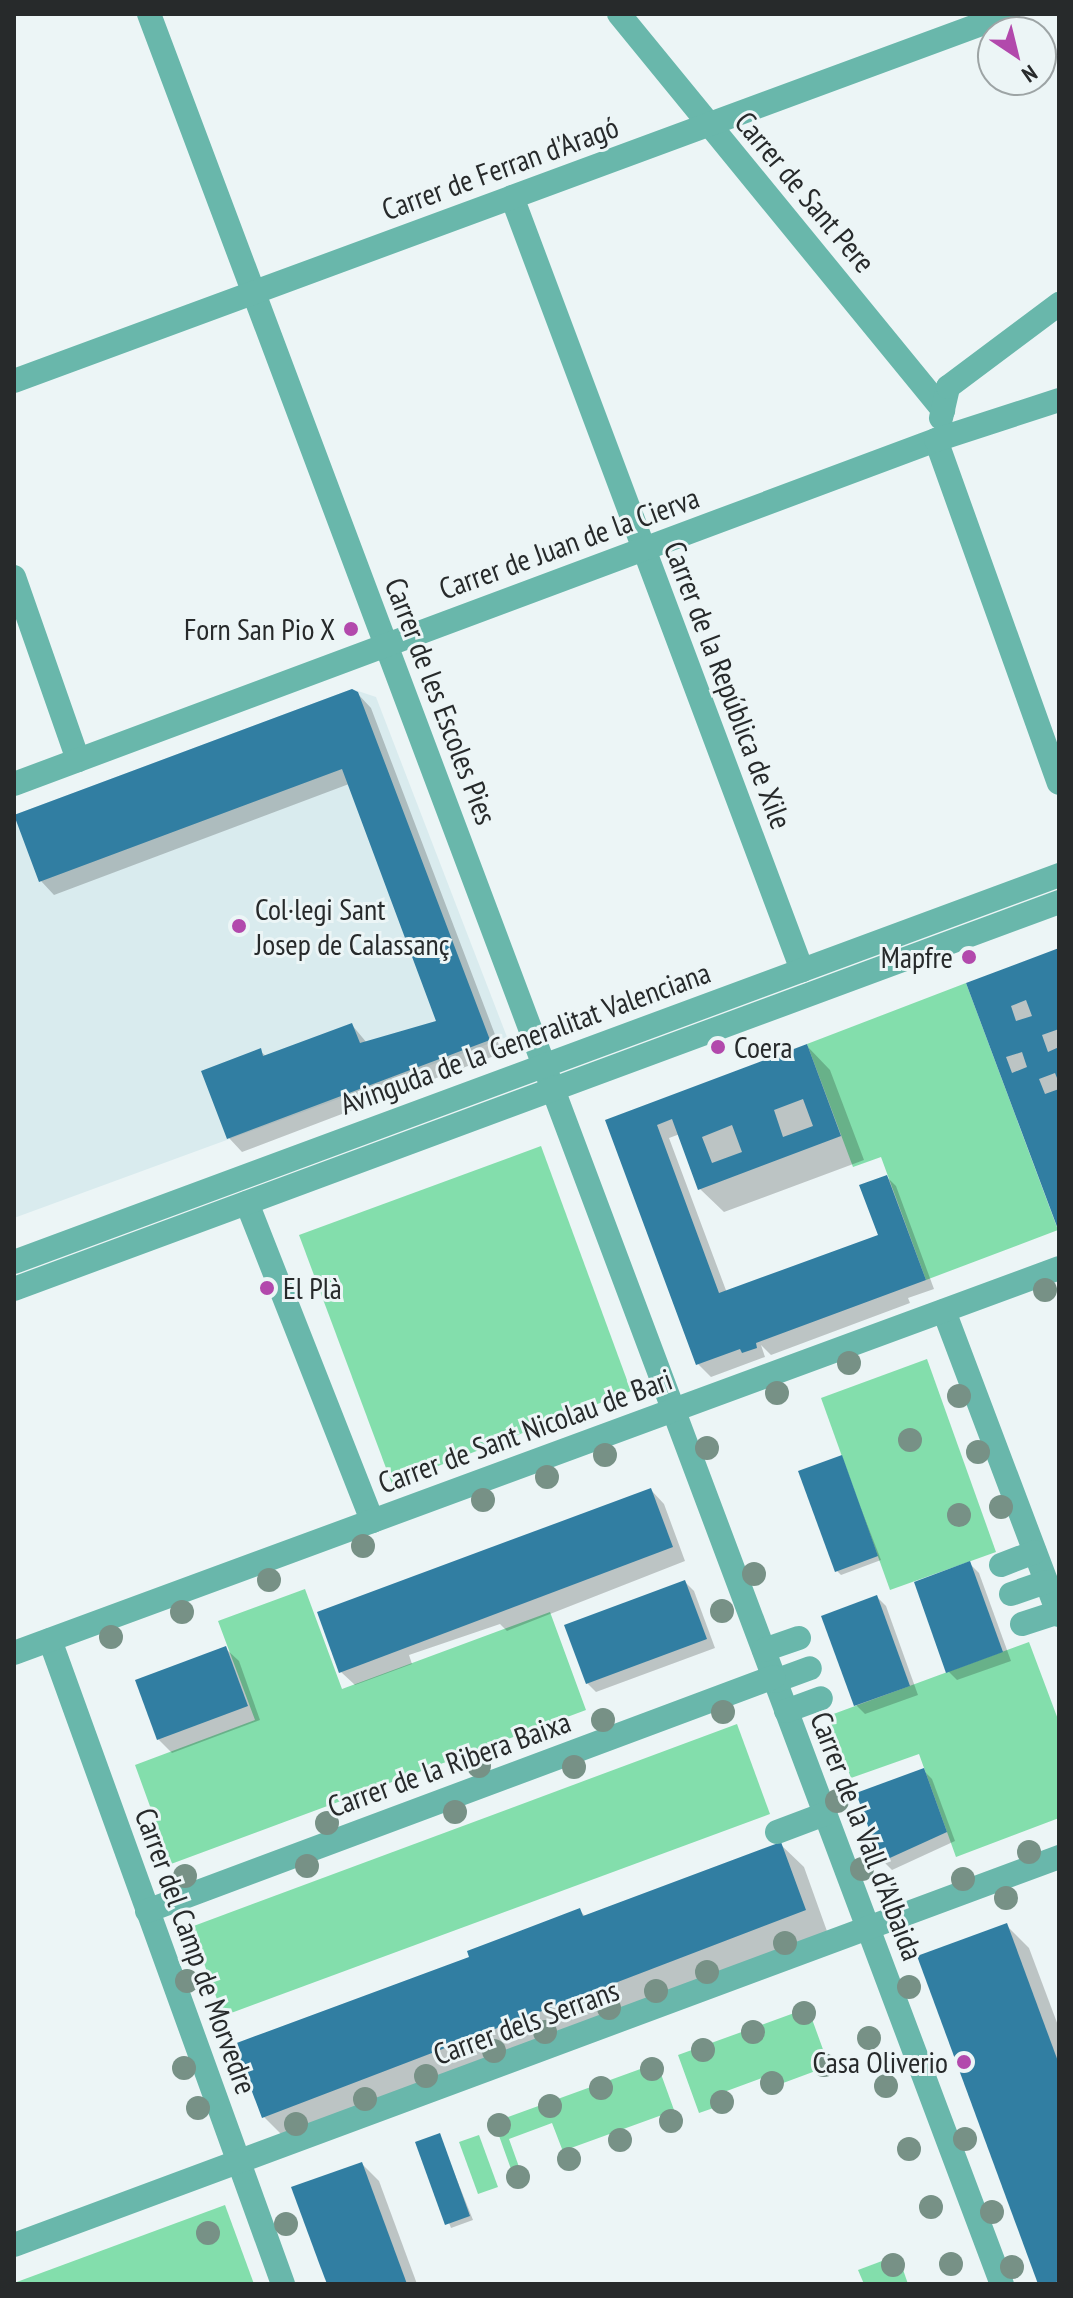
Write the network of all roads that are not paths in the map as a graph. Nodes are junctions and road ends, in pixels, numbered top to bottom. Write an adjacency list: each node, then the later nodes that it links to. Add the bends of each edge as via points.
1 (149, 14): 6 (street, Carrer de les Escoles Pies)
2 (619, 14): 4 (street, Carrer de Sant Pere)
3 (1008, 14): 4 (street, Carrer de Ferran d'Aragó)
4 (708, 125): 5 (street, Carrer de Ferran d'Aragó); 10 (street, Carrer de Sant Pere)
5 (512, 197): 6 (street, Carrer de Ferran d'Aragó); 12 (street, Carrer de la República de Xile)
6 (254, 293): 8 (street, Carrer de Ferran d'Aragó); 14 (street, Carrer de les Escoles Pies)
7 (1059, 304): 10 (street, via 948,387)
8 (14, 381)
9 (1059, 400): 11 (street, Carrer de Juan de la Cierva)
10 (943, 410): 11 (street)
11 (936, 440): 12 (street, Carrer de Juan de la Cierva); 16 (street)
12 (643, 549): 14 (street, Carrer de Juan de la Cierva); 20 (street, Carrer de la República de Xile)
13 (14, 577): 15 (street)
14 (386, 644): 15 (street, Carrer de Juan de la Cierva); 21 (street, Carrer de les Escoles Pies)
15 (78, 760): 17 (street, Carrer de Juan de la Cierva)
16 (1059, 783)
17 (14, 784)
18 (1059, 875): 20 (street, Avinguda de la Generalitat Valenciana)
19 (1059, 902): 22 (street, Avinguda de la Generalitat Valenciana)
20 (802, 970): 21 (street, Avinguda de la Generalitat Valenciana)
21 (544, 1066): 22 (street, Carrer de les Escoles Pies); 24 (street, Avinguda de la Generalitat Valenciana)
22 (553, 1090): 23 (street, Avinguda de la Generalitat Valenciana); 28 (street, Carrer de les Escoles Pies)
23 (247, 1203): 26 (street, Avinguda de la Generalitat Valenciana); 29 (street)
24 (14, 1262)
25 (1059, 1268): 27 (street, Carrer de Sant Nicolau de Bari)
26 (14, 1289)
27 (944, 1311): 28 (street, Carrer de Sant Nicolau de Bari); 30 (street)
28 (673, 1411): 29 (street, Carrer de Sant Nicolau de Bari); 38 (street, Carrer de la Vall d'Albaida)
29 (372, 1521): 37 (street, Carrer de Sant Nicolau de Bari)
30 (1035, 1552): 31 (street); 32 (street)
31 (1001, 1565)
32 (1046, 1582): 33 (street); 34 (street)
33 (1011, 1594)
34 (1058, 1614): 35 (street)
35 (1022, 1624)
36 (799, 1638): 38 (street)
37 (50, 1640): 39 (street, Carrer de Sant Nicolau de Bari); 47 (street, Carrer del Camp de Morvedre)
38 (764, 1650): 41 (street, Carrer de la Vall d'Albaida)
39 (14, 1653)
40 (810, 1668): 41 (street, Carrer de la Ribera Baixa)
41 (774, 1679): 43 (street, Carrer de la Vall d'Albaida); 47 (street, Carrer de la Ribera Baixa)
42 (821, 1698): 43 (street)
43 (786, 1711): 44 (street, Carrer de la Vall d'Albaida)
44 (825, 1814): 45 (street); 48 (street, Carrer de la Vall d'Albaida)
45 (777, 1832)
46 (1059, 1857): 48 (street, Carrer dels Serrans)
47 (147, 1911): 49 (street, Carrer del Camp de Morvedre)
48 (868, 1929): 49 (street, Carrer dels Serrans); 52 (street, Carrer de la Vall d'Albaida)
49 (239, 2161): 50 (street, Carrer dels Serrans); 51 (street, Carrer del Camp de Morvedre)
50 (14, 2245)
51 (283, 2284)
52 (1002, 2284)

